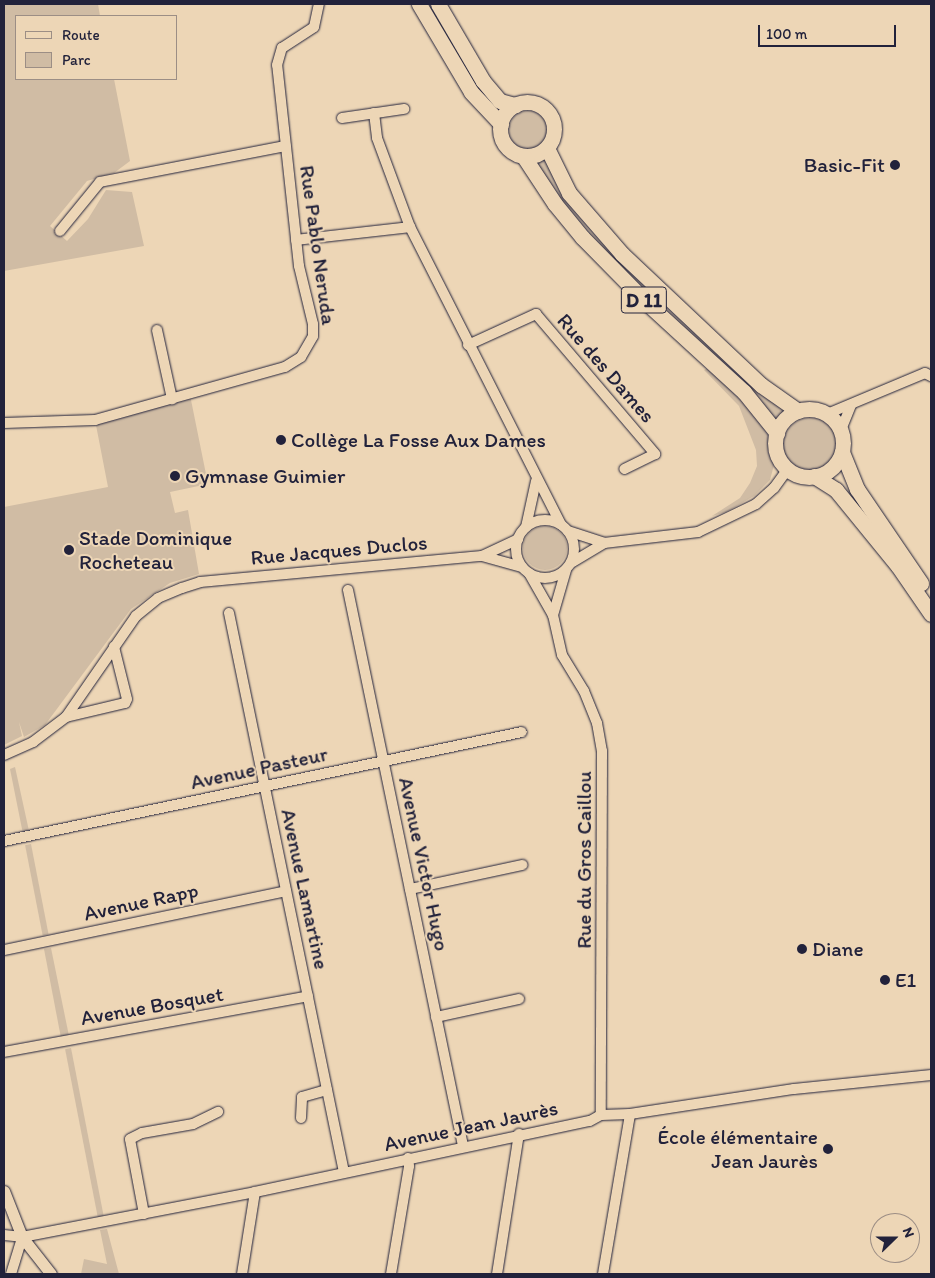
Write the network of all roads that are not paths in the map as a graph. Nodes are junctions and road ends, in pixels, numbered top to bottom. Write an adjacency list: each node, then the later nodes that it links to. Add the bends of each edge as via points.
1 (319, 4): 9 (street, Rue Pablo Neruda, via 314,27 282,48 277,65)
2 (419, 4): 8 (main road, via 470,92)
3 (438, 4): 4 (main road, via 483,81 500,101)
4 (515, 105): 8 (main road, via 508,110); 10 (main road, via 533,103 547,111 554,131)
5 (404, 109): 6 (street)
6 (374, 113): 7 (street); 12 (street, via 377,138)
7 (342, 118)
8 (501, 124): 11 (main road, via 507,147)
9 (286, 146): 13 (street, via 100,182); 14 (street, Rue Pablo Neruda)
10 (548, 148): 11 (main road, via 535,156); 20 (main road, D 11, via 569,193 616,247 761,384)
11 (524, 157): 24 (main road, D 11, via 582,237 649,305 744,392)
12 (410, 227): 14 (street); 16 (street)
13 (60, 231)
14 (296, 240): 18 (street, Rue Pablo Neruda, via 313,324 313,336 301,357 285,367)
15 (157, 330): 18 (street)
16 (468, 345): 26 (street, Rue des Dames, via 536,314 655,454); 29 (street)
17 (931, 376): 19 (street, via 925,373 872,393)
18 (172, 399): 22 (street, Rue Pablo Neruda, via 95,420)
19 (851, 405): 21 (street); 23 (street)
20 (798, 410): 21 (main road, via 818,410); 24 (main road, via 782,422)
21 (828, 414): 23 (main road)
22 (4, 424)
23 (841, 430): 25 (main road)
24 (777, 433): 27 (main road, via 777,452)
25 (842, 452): 28 (main road, via 832,468); 38 (main road, via 857,488)
26 (624, 469)
27 (788, 469): 28 (main road); 33 (street, Rue Jacques Duclos, via 756,504 698,532)
28 (814, 476): 40 (main road, via 836,490 898,566)
29 (536, 481): 30 (street); 31 (street)
30 (526, 527): 31 (street, Rue Jacques Duclos, via 543,520); 32 (street)
31 (565, 528): 33 (street, Rue Jacques Duclos); 35 (street, via 574,546)
32 (518, 539): 34 (street, Rue Jacques Duclos); 36 (street, via 517,553)
33 (604, 542): 35 (street, Rue Jacques Duclos)
34 (482, 556): 36 (street, Rue Jacques Duclos); 42 (street, Rue Jacques Duclos, via 200,582 158,598 136,616)
35 (568, 566): 36 (street, Rue Jacques Duclos, via 552,578); 41 (street, Rue du Gros Caillou)
36 (526, 570): 41 (street, Rue du Gros Caillou)
37 (348, 590): 46 (street, Avenue Victor Hugo)
38 (931, 599)
39 (228, 613): 47 (street, Avenue Lamartine)
40 (931, 614)
41 (553, 616): 61 (street, Rue du Gros Caillou, via 562,655 584,692 597,723 602,751)
42 (114, 647): 43 (street, Rue Jacques Duclos); 43 (street, via 127,700)
43 (66, 716): 45 (street, Rue Jacques Duclos, via 33,742)
44 (522, 732): 46 (street, Avenue Pasteur)
45 (4, 755)
46 (383, 761): 47 (street, Avenue Pasteur); 50 (street, Avenue Victor Hugo)
47 (264, 786): 48 (street, Avenue Pasteur); 51 (street, Avenue Lamartine)
48 (4, 841)
49 (522, 866): 50 (street)
50 (410, 889): 55 (street, Avenue Victor Hugo)
51 (286, 891): 52 (street, Avenue Rapp); 53 (street, Avenue Lamartine)
52 (4, 950)
53 (308, 996): 56 (street, Avenue Bosquet); 58 (street, Avenue Lamartine)
54 (519, 999): 55 (street)
55 (436, 1017): 64 (street, Avenue Victor Hugo)
56 (4, 1052)
57 (931, 1075): 60 (street, Avenue Jean Jaurès, via 794,1089)
58 (327, 1090): 62 (street, via 302,1097); 66 (street, Avenue Lamartine)
59 (218, 1112): 69 (street, via 193,1124 142,1133 130,1139)
60 (630, 1114): 61 (street, Avenue Jean Jaurès); 77 (street)
61 (601, 1116): 63 (street, Avenue Jean Jaurès, via 590,1121)
62 (301, 1118)
63 (519, 1134): 64 (street, Avenue Jean Jaurès); 76 (street)
64 (463, 1146): 65 (street, Avenue Jean Jaurès)
65 (408, 1158): 66 (street, Avenue Jean Jaurès); 75 (street)
66 (344, 1172): 68 (street, Avenue Jean Jaurès)
67 (4, 1191): 71 (street)
68 (255, 1192): 69 (street, Avenue Jean Jaurès); 74 (street)
69 (144, 1214): 71 (street, Avenue Jean Jaurès)
70 (4, 1235): 71 (street, Avenue Jean Jaurès)
71 (22, 1237): 72 (street); 73 (street)
72 (11, 1274)
73 (51, 1274)
74 (242, 1274)
75 (391, 1274)
76 (496, 1274)
77 (603, 1274)

